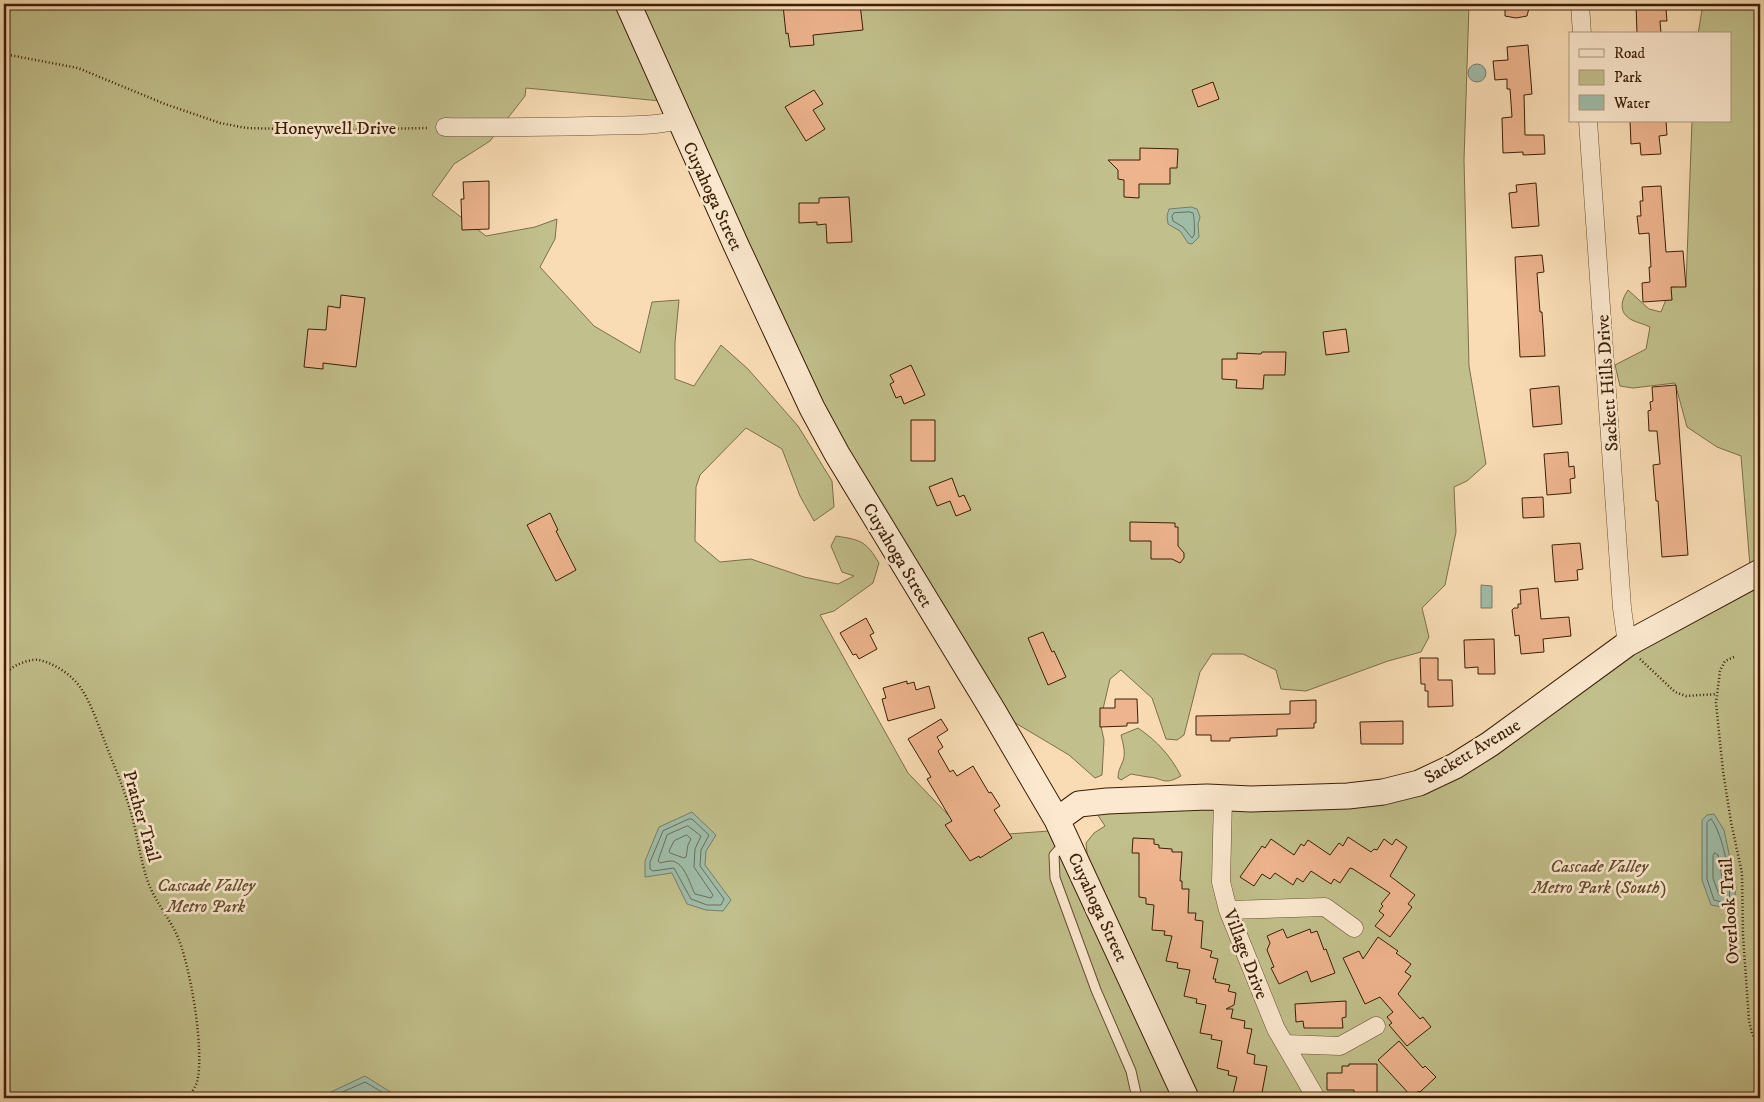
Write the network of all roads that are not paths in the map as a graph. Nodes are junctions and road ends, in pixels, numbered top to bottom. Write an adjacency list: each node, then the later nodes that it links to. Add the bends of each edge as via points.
1 (628, 4): 4 (street, Cuyahoga Street)
2 (1580, 4): 3 (street)
3 (1582, 32)
4 (679, 120): 6 (street, via 635,125); 10 (street, Cuyahoga Street, via 836,454 987,701)
5 (1588, 122): 8 (street, Sackett Hills Drive)
6 (445, 127)
7 (1760, 572): 8 (street, Sackett Avenue)
8 (1627, 644): 9 (street, Sackett Avenue, via 1490,744 1419,783 1348,796)
9 (1224, 798): 10 (street, Sackett Avenue, via 1079,804); 11 (street, Village Drive, via 1221,882)
10 (1062, 831): 15 (lane, via 1054,855 1055,878 1096,990 1131,1071); 16 (street, Cuyahoga Street)
11 (1228, 910): 12 (street, via 1326,907); 14 (street, Village Drive)
12 (1354, 928)
13 (1376, 1026): 14 (street, via 1340,1046)
14 (1285, 1044): 17 (street, Village Drive)
15 (1137, 1098)
16 (1186, 1098)
17 (1316, 1098)

